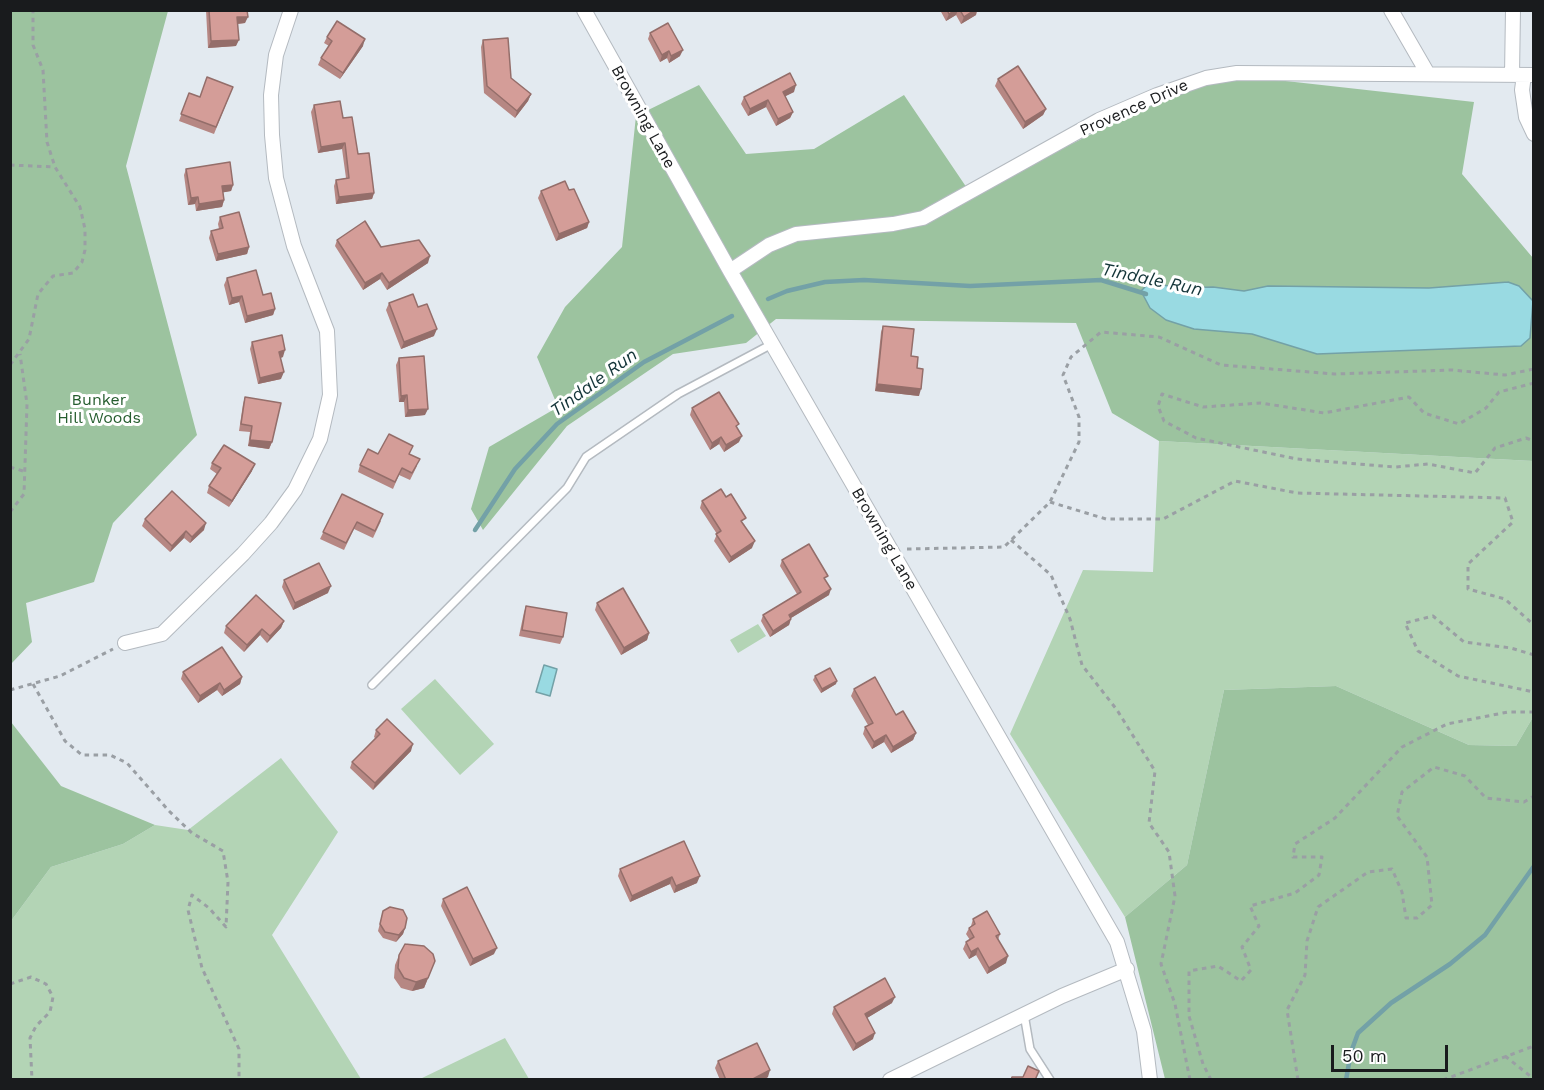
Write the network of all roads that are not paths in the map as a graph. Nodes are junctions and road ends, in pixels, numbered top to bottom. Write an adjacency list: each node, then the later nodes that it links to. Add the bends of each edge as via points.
1 (291, 10): 10 (street, via 276,55 271,95 273,135 276,178 294,246 327,331 330,395 320,439 295,490 243,554 162,634)
2 (584, 10): 8 (street, Browning Lane)
3 (1391, 10): 5 (street)
4 (1513, 10): 6 (street)
5 (1428, 74): 6 (street, Provence Drive); 8 (street, Provence Drive, via 1237,73 1206,78 1099,120 923,218 796,234 770,245)
6 (1523, 75): 7 (street, via 1526,117)
7 (1533, 134)
8 (730, 271): 9 (street, Browning Lane)
9 (772, 344): 11 (lane, via 678,393 586,457 567,488); 12 (street, Browning Lane, via 1086,884)
10 (125, 643)
11 (372, 685)
12 (1127, 969): 13 (street); 16 (street, Browning Lane, via 1144,1031)
13 (1024, 1014): 14 (street); 15 (lane, via 1030,1049)
14 (899, 1078)
15 (1050, 1080)
16 (1150, 1080)

